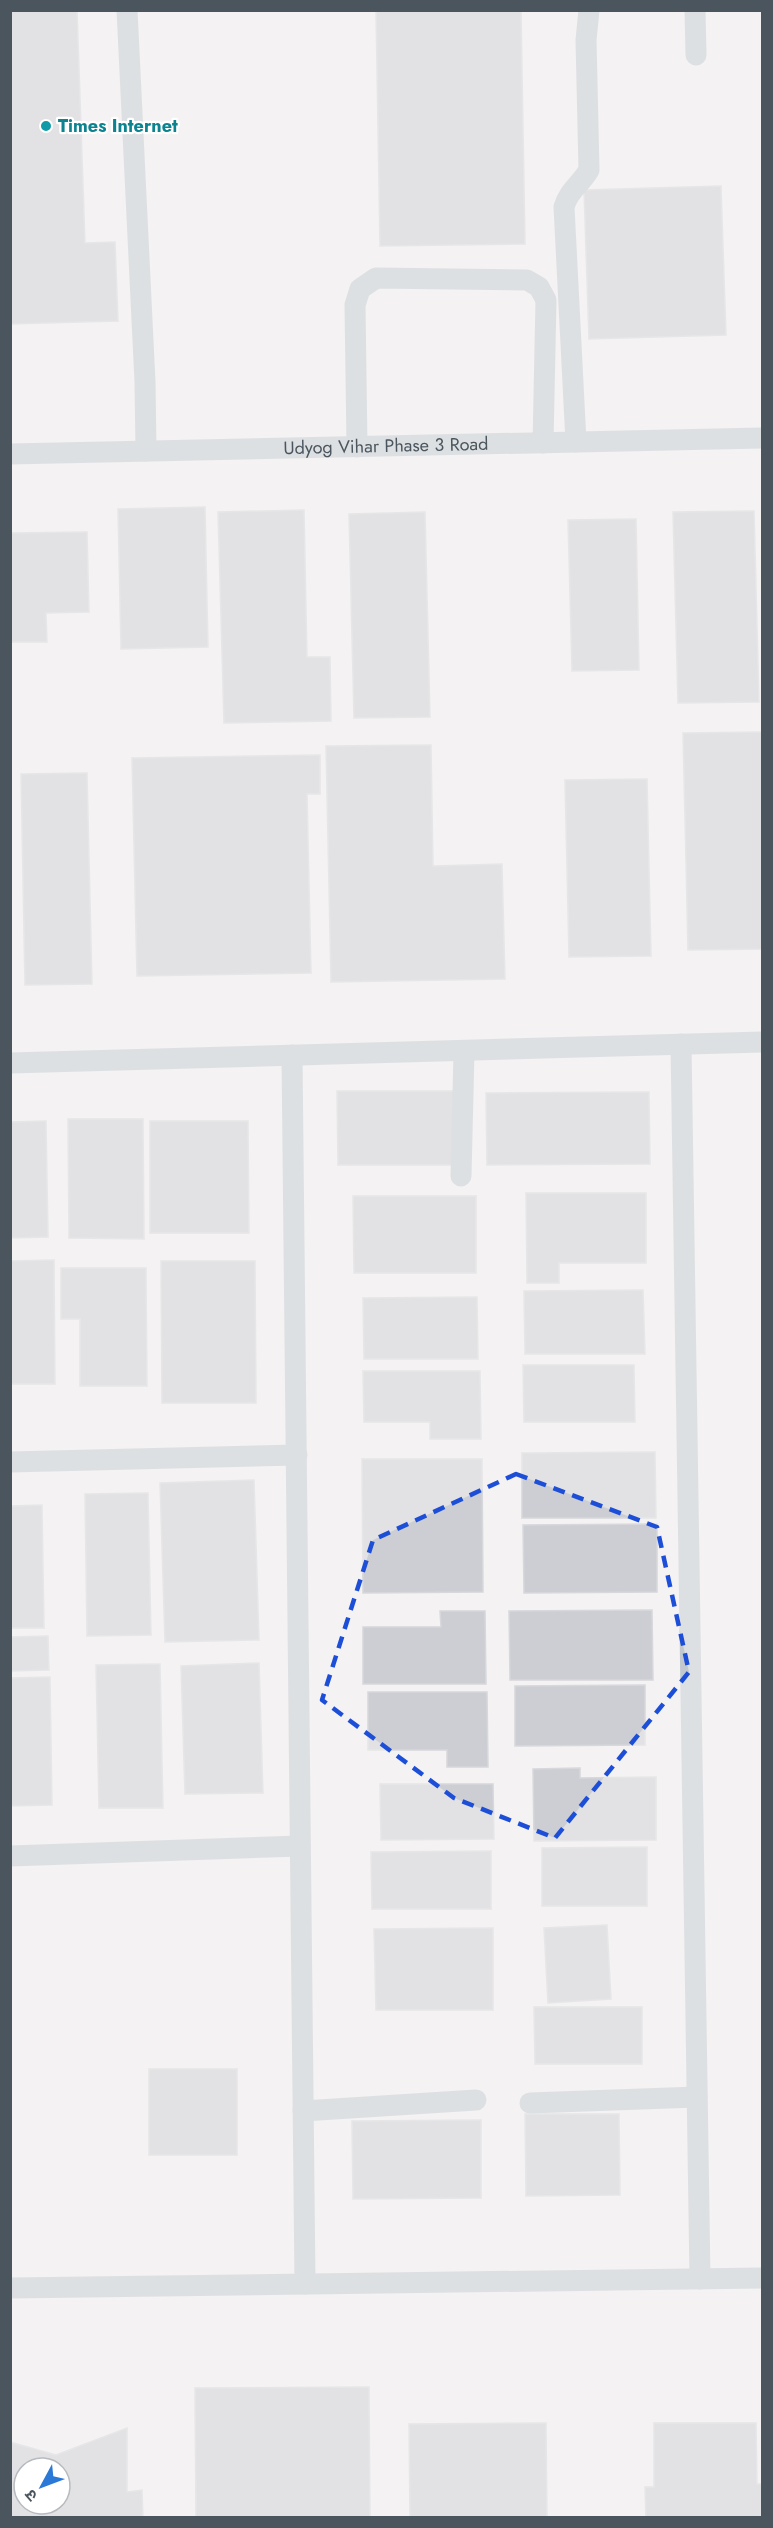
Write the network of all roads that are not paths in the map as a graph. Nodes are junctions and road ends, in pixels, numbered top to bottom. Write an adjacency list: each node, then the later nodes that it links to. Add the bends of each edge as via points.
1 (127, 10): 9 (lane)
2 (589, 10): 6 (lane, via 589,170 568,194 564,207)
3 (695, 10): 4 (lane)
4 (696, 55)
5 (762, 438): 6 (lane, Udyog Vihar Phase 3 Road)
6 (576, 442): 7 (lane, Udyog Vihar Phase 3 Road)
7 (543, 443): 8 (lane, Udyog Vihar Phase 3 Road); 8 (lane, via 546,300 539,287 527,280 376,278 360,289 355,305)
8 (357, 447): 9 (lane, Udyog Vihar Phase 3 Road)
9 (146, 451): 10 (lane, Udyog Vihar Phase 3 Road)
10 (10, 454)
11 (762, 1042): 12 (lane)
12 (681, 1044): 13 (lane); 21 (lane)
13 (464, 1051): 14 (lane); 16 (lane)
14 (292, 1055): 15 (lane); 17 (lane)
15 (10, 1063)
16 (461, 1176)
17 (297, 1455): 18 (lane); 19 (lane)
18 (10, 1462)
19 (300, 1846): 20 (lane); 24 (lane)
20 (10, 1856)
21 (697, 2097): 23 (lane); 25 (lane)
22 (476, 2100): 24 (lane)
23 (530, 2103)
24 (303, 2111): 27 (lane)
25 (700, 2278): 26 (lane); 27 (lane)
26 (762, 2278)
27 (305, 2284): 28 (lane)
28 (10, 2288)

